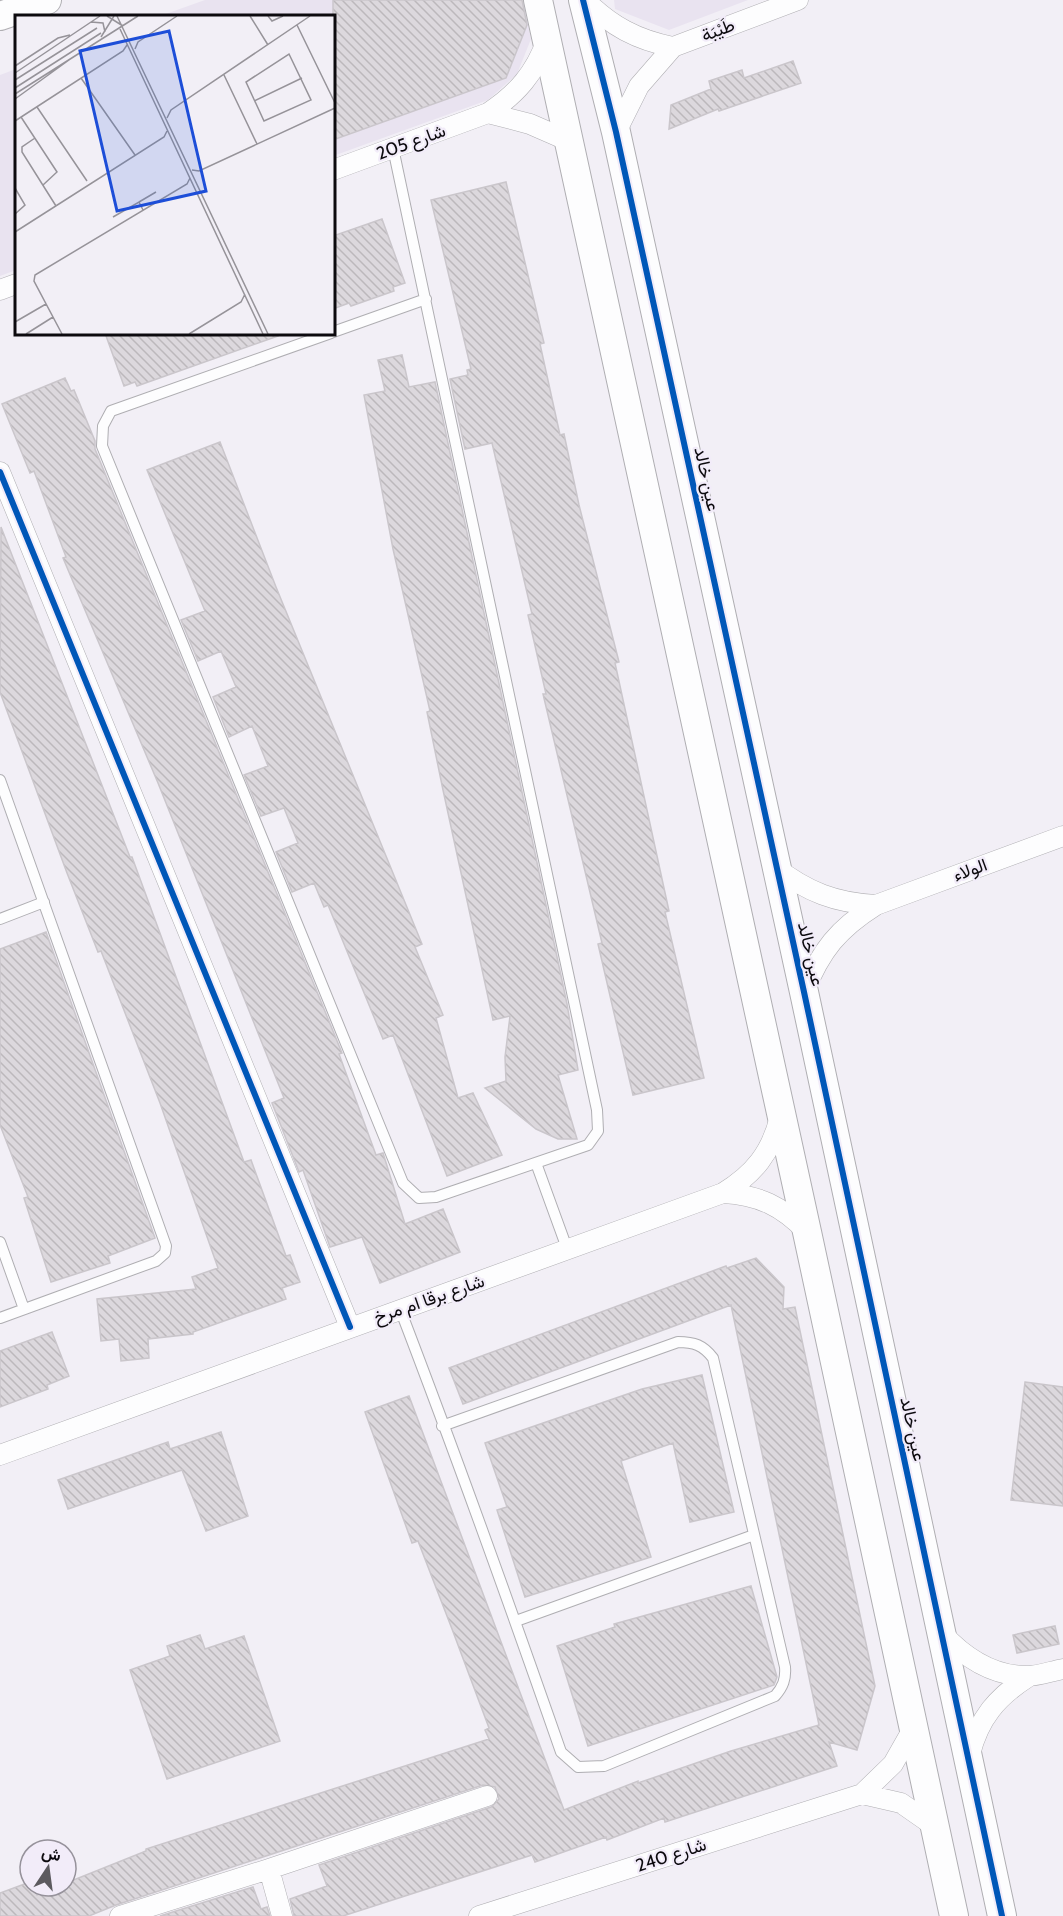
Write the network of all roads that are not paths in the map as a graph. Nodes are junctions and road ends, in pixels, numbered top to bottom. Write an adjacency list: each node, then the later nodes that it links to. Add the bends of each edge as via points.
1 (47, 0): 5 (street)
2 (538, 0): 6 (street)
3 (584, 0): 7 (street, via 623,31 647,42); 9 (street, عين خالد)
4 (798, 0): 7 (street, طَيْبَة)
5 (0, 16)
6 (547, 39): 8 (street, شارع 205, via 526,82 509,100); 10 (street)
7 (673, 47): 9 (street, طَيْبَة, via 639,86)
8 (488, 113): 10 (street, via 530,124); 11 (street, شارع 205)
9 (616, 132): 21 (street, عين خالد)
10 (569, 141): 26 (street)
11 (393, 148): 12 (street, شارع 205); 15 (lane)
12 (334, 170)
13 (15, 284): 14 (street)
14 (0, 290)
15 (426, 299): 16 (lane); 27 (lane, via 597,1110 598,1131 588,1145)
16 (334, 332)
17 (329, 334): 27 (lane, via 111,411 103,426 102,446 403,1183 419,1198 436,1197)
18 (0, 472): 35 (street)
19 (0, 780): 22 (lane)
20 (1063, 836): 23 (street, الولاء)
21 (775, 867): 23 (street, الولاء, via 822,896 849,904); 25 (street, عين خالد)
22 (44, 902): 24 (lane); 32 (lane, via 166,1246 165,1253 156,1261)
23 (876, 905): 25 (street, الولاء, via 831,941)
24 (0, 919)
25 (804, 992): 40 (street, عين خالد)
26 (781, 1114): 28 (street, شارع برقا ام مرخ, via 775,1139 762,1161 745,1180); 29 (street)
27 (536, 1163): 31 (lane)
28 (723, 1193): 29 (street, شارع برقا ام مرخ, via 747,1194 770,1202 791,1215); 31 (street, شارع برقا ام مرخ)
29 (807, 1232): 43 (street)
30 (0, 1242): 32 (lane)
31 (568, 1251): 33 (street, شارع برقا ام مرخ)
32 (24, 1309): 34 (lane)
33 (400, 1309): 35 (street, شارع برقا ام مرخ); 36 (lane)
34 (0, 1318)
35 (350, 1327): 37 (street, شارع برقا ام مرخ)
36 (442, 1426): 38 (lane, via 678,1342 698,1344 713,1358); 39 (lane)
37 (0, 1455)
38 (754, 1535): 39 (lane); 39 (lane, via 785,1667 780,1690 775,1696 604,1766 578,1767 561,1752)
39 (516, 1622)
40 (940, 1631): 42 (street, via 957,1650 979,1664); 44 (street, عين خالد)
41 (1063, 1669): 42 (street)
42 (1028, 1677): 44 (street, via 1005,1691 987,1711)
43 (914, 1726): 45 (street, شارع 240, via 894,1764); 47 (street)
44 (968, 1760): 53 (street, عين خالد)
45 (862, 1794): 47 (street, via 901,1803); 51 (street, شارع 240)
46 (487, 1796): 48 (street)
47 (934, 1826): 52 (street)
48 (269, 1869): 49 (street); 50 (street)
49 (120, 1916)
50 (282, 1916)
51 (479, 1916)
52 (954, 1916)
53 (1002, 1916)

